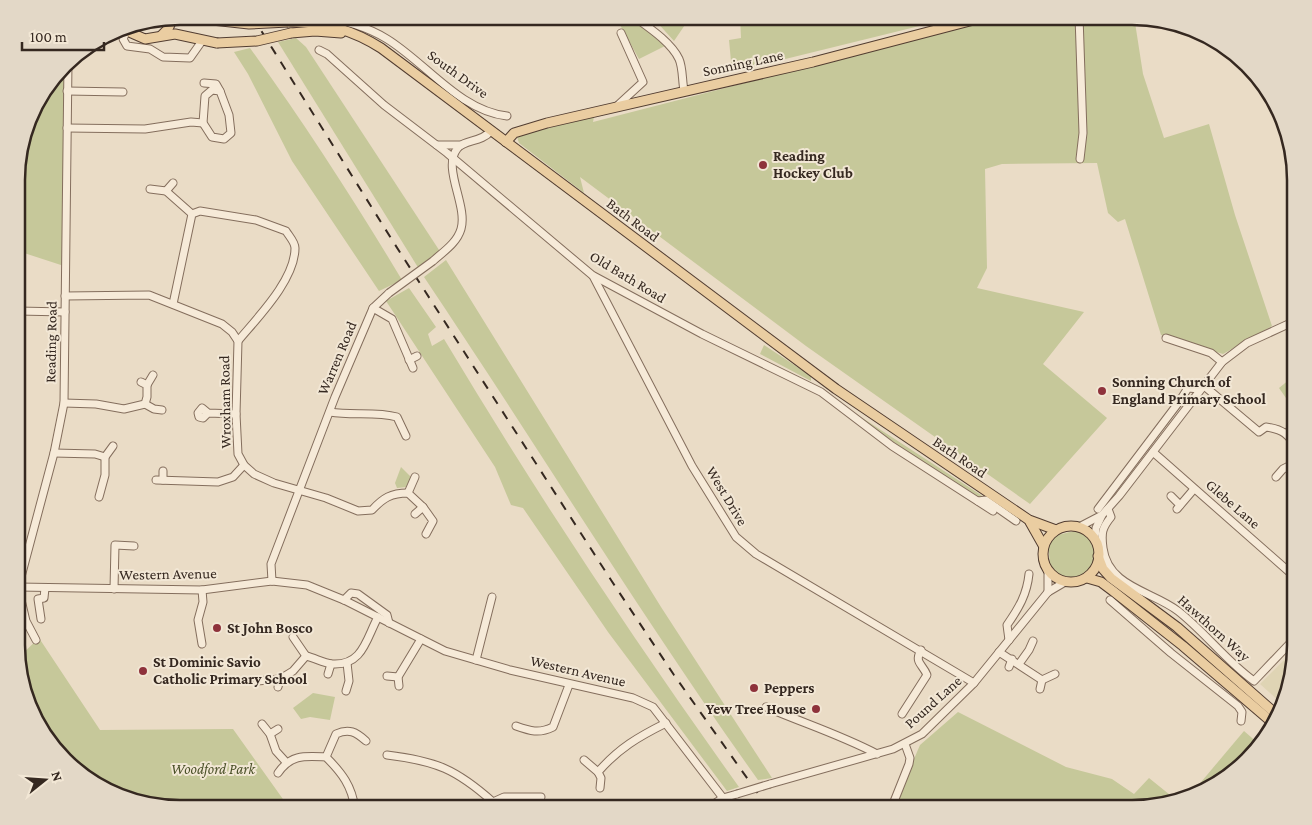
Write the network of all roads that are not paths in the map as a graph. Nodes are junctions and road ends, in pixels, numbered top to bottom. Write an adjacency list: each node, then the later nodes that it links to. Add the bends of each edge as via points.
1 (170, 25): 9 (main road)
2 (320, 25): 11 (main road, Bath Road, bridge)
3 (355, 25): 13 (street, South Drive)
4 (646, 25): 18 (street, via 676,54)
5 (955, 25): 18 (main road, Sonning Lane, via 814,62)
6 (1079, 25): 31 (street, via 1083,133)
7 (131, 33): 9 (main road, via 145,38)
8 (621, 33): 22 (street, via 643,82)
9 (162, 35): 12 (main road, via 179,34)
10 (123, 36): 12 (street, via 127,46 150,50 163,57 190,58)
11 (356, 36): 12 (main road, bridge, via 315,31 250,42); 15 (main road, Bath Road)
12 (202, 41)
13 (397, 45): 15 (street); 23 (street, South Drive, via 461,96 492,114)
14 (319, 50): 28 (street, Old Bath Road)
15 (391, 55): 26 (main road, Bath Road)
16 (68, 73): 19 (street, Reading Road)
17 (204, 83): 20 (street, via 216,84)
18 (684, 90): 22 (main road, Sonning Lane)
19 (67, 91): 21 (street); 25 (street, Reading Road)
20 (220, 91): 24 (street, via 212,90 205,96); 24 (street, via 229,115 231,133 224,140 212,137)
21 (123, 92)
22 (618, 105): 27 (main road, Sonning Lane, via 514,133)
23 (508, 116)
24 (203, 123): 25 (street, via 145,129)
25 (67, 128): 39 (street, Reading Road)
26 (491, 131): 27 (main road, Bath Road); 29 (street, via 482,139)
27 (506, 142): 53 (main road, Bath Road)
28 (438, 145): 29 (street); 30 (street, Old Bath Road)
29 (461, 145): 30 (street)
30 (454, 158): 32 (street, Old Bath Road); 33 (street, Warren Road)
31 (1080, 159)
32 (469, 170): 33 (street); 38 (street, Old Bath Road)
33 (455, 177): 41 (street, Warren Road, bridge, via 461,229 456,239 433,262)
34 (173, 183): 36 (street)
35 (150, 189): 36 (street)
36 (166, 191): 37 (street)
37 (192, 214): 40 (street); 46 (street, via 200,211 256,220 286,231 295,246 292,266 269,303)
38 (592, 275): 54 (street, Old Bath Road, via 702,334 801,381); 123 (street, West Drive, via 692,466 736,537 756,554)
39 (65, 296): 40 (street, Wroxham Road, via 148,295); 43 (street, Reading Road)
40 (173, 304): 46 (street, Wroxham Road, via 222,324)
41 (373, 308): 48 (street, via 392,319); 58 (street, Warren Road)
42 (25, 311): 43 (street)
43 (65, 312): 55 (street, Reading Road)
44 (1287, 325): 49 (street, via 1246,343)
45 (1166, 338): 49 (street, via 1211,353)
46 (238, 341): 60 (street, Wroxham Road)
47 (417, 356): 48 (street)
48 (409, 360): 50 (street)
49 (1222, 362): 52 (street)
50 (413, 368)
51 (153, 375): 56 (street, via 144,384 147,397)
52 (1202, 387): 61 (street, via 1260,432 1266,427); 64 (street); 73 (street, via 1188,388)
53 (836, 389): 54 (street); 85 (main road, Bath Road)
54 (828, 398): 79 (street, Old Bath Road, via 892,446)
55 (64, 404): 56 (street, via 96,404 124,409); 65 (street, Reading Road)
56 (144, 404): 57 (street)
57 (162, 410)
58 (330, 412): 62 (street, via 382,413 397,417); 74 (street, Warren Road)
59 (208, 413): 60 (street)
60 (236, 414): 67 (street, Wroxham Road, via 238,454)
61 (1287, 433)
62 (406, 436)
63 (113, 446): 66 (street)
64 (1153, 452): 72 (street, Glebe Lane); 76 (street)
65 (54, 453): 66 (street); 94 (street, Reading Road)
66 (105, 457): 78 (street, via 105,475)
67 (244, 465): 69 (street, via 233,477 218,482 159,480); 74 (street, Wroxham Road, via 254,474)
68 (1287, 467): 71 (street)
69 (163, 471)
70 (415, 477): 75 (street)
71 (1276, 477)
72 (1194, 488): 77 (street, via 1179,507); 95 (street, Glebe Lane)
73 (1112, 490): 76 (street); 83 (street)
74 (300, 491): 75 (street, Wroxham Road, via 358,511 372,510 394,493); 99 (street, Warren Road, via 271,564)
75 (408, 493): 80 (street)
76 (1119, 496): 81 (street)
77 (1171, 496)
78 (99, 497)
79 (978, 501): 82 (street); 86 (street, via 986,500)
80 (423, 507): 84 (street); 89 (street, via 433,521)
81 (1108, 508): 83 (street); 122 (street, Hawthorn Way, via 1111,517 1101,531 1110,568 1146,595 1179,612 1254,681)
82 (993, 511)
83 (1100, 512): 87 (street); 90 (street)
84 (415, 514)
85 (1029, 520): 88 (main road, Bath Road); 91 (main road, Bath Road)
86 (1016, 521)
87 (1079, 527): 88 (main road); 90 (main road, via 1088,530)
88 (1056, 530): 91 (main road)
89 (426, 534)
90 (1095, 539): 93 (main road)
91 (1043, 545): 96 (main road)
92 (134, 546): 103 (street, via 111,545)
93 (1098, 556): 98 (main road, via 1097,568); 113 (main road, via 1111,578)
94 (25, 562)
95 (1287, 570)
96 (1048, 571): 100 (main road, via 1057,580); 105 (street)
97 (1029, 574): 118 (street, via 1020,608 1007,625)
98 (1087, 578): 100 (main road); 114 (main road, via 1104,584)
99 (272, 581): 104 (street, Western Avenue); 107 (street, Western Avenue, via 307,585)
100 (1065, 582): 105 (street, Pound Lane)
101 (25, 588): 102 (street, Western Avenue)
102 (45, 588): 103 (street, Western Avenue); 111 (street, via 44,598 35,599)
103 (114, 589): 104 (street, Western Avenue)
104 (202, 590): 120 (street, via 203,602 198,620)
105 (1048, 592): 118 (street, Pound Lane)
106 (492, 596): 128 (street)
107 (344, 600): 110 (street, Western Avenue); 112 (street, Western Avenue, via 351,592 358,594 387,615)
108 (1110, 600): 121 (street)
109 (25, 617): 117 (street)
110 (378, 617): 112 (street, Western Avenue); 129 (street, via 362,651)
111 (41, 619)
112 (389, 623): 116 (street, Western Avenue)
113 (1177, 627): 114 (main road); 144 (main road)
114 (1171, 636): 121 (street); 146 (main road)
115 (293, 637): 127 (street)
116 (422, 639): 128 (street, Western Avenue, via 445,651); 135 (street)
117 (36, 640)
118 (1009, 640): 126 (street, Pound Lane)
119 (1033, 641): 124 (street)
120 (202, 644)
121 (1164, 646): 147 (street, via 1238,706 1242,712)
122 (1287, 646)
123 (921, 650): 138 (street, West Drive); 145 (street, via 918,664 927,675)
124 (1029, 650): 125 (street); 131 (street)
125 (1038, 650)
126 (999, 652): 131 (street, via 1010,663); 138 (street, Pound Lane)
127 (306, 656): 130 (street); 137 (street, via 279,683)
128 (476, 660): 139 (street, Western Avenue)
129 (347, 663): 130 (street); 142 (street, via 349,681)
130 (331, 664): 132 (street)
131 (1019, 664): 136 (street)
132 (328, 674)
133 (1055, 674): 136 (street)
134 (387, 676): 135 (street)
135 (398, 677): 140 (street)
136 (1042, 680): 141 (street)
137 (257, 681)
138 (974, 683): 154 (street, Pound Lane, via 922,734)
139 (569, 685): 148 (street, Western Avenue, via 634,698 653,707); 150 (street, via 553,727 545,732 535,732)
140 (399, 686)
141 (1040, 689)
142 (346, 691)
143 (766, 707): 155 (street)
144 (1272, 711)
145 (902, 714)
146 (1268, 719)
147 (1241, 721)
148 (666, 723): 161 (street, via 614,753); 164 (street, Western Avenue)
149 (262, 724): 152 (street)
150 (516, 726)
151 (278, 729): 152 (street)
152 (270, 734): 159 (street, via 276,751)
153 (366, 741): 157 (street, via 356,732 344,730 336,734)
154 (905, 744): 155 (street, Pound Lane); 171 (street, via 909,764)
155 (877, 754): 164 (street, Pound Lane, bridge)
156 (388, 755): 166 (street, via 440,764)
157 (326, 757): 159 (street, via 301,756); 165 (street, via 348,783)
158 (584, 760): 161 (street)
159 (286, 762): 160 (street)
160 (278, 772)
161 (598, 772): 162 (street)
162 (600, 788)
163 (541, 797): 168 (street)
164 (723, 798): 170 (street)
165 (354, 800)
166 (490, 800)
167 (497, 800): 169 (street, via 504,797)
168 (529, 800)
169 (529, 800)
170 (720, 800)
171 (894, 800)

